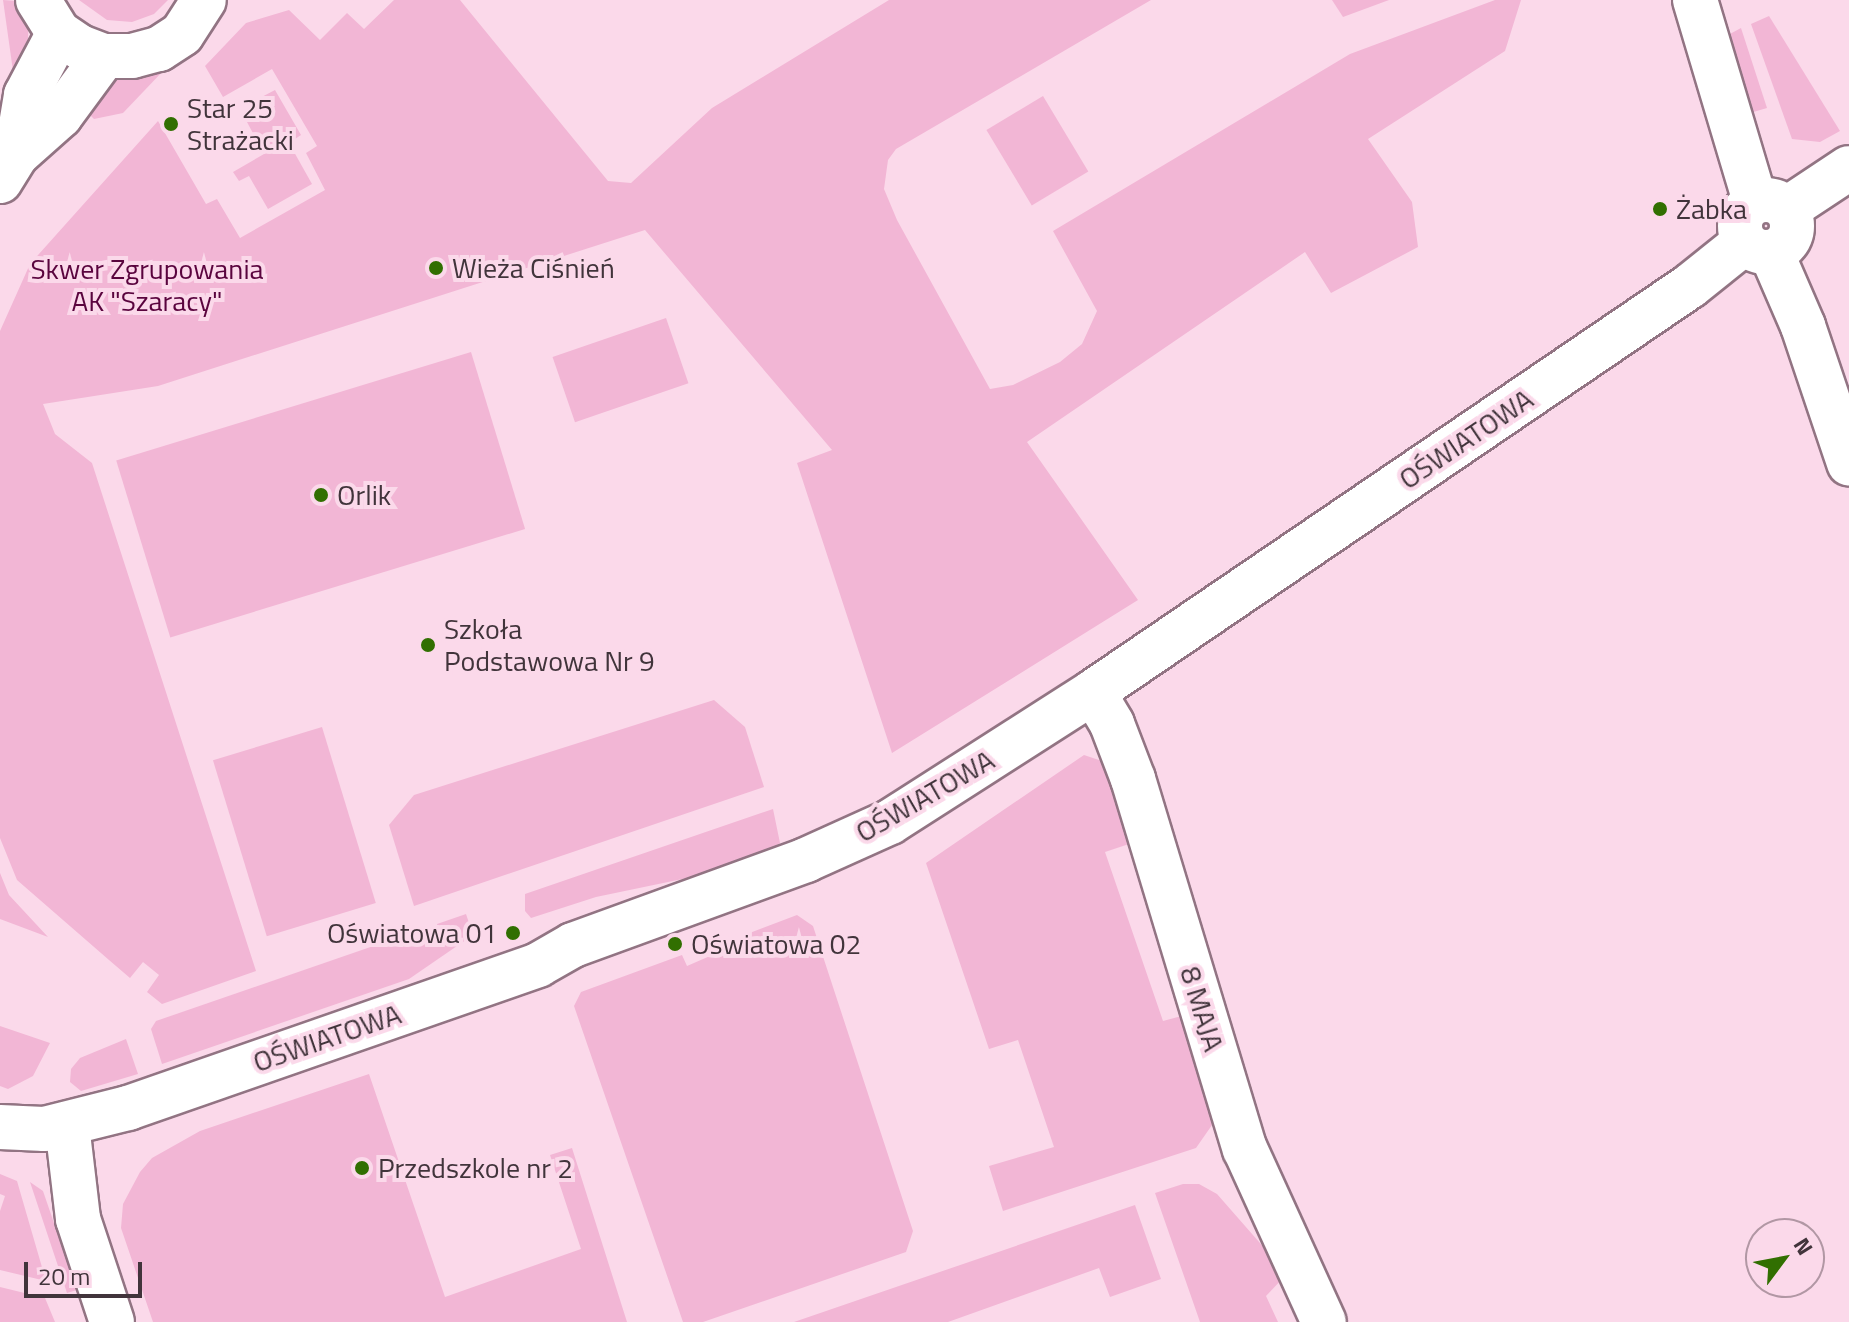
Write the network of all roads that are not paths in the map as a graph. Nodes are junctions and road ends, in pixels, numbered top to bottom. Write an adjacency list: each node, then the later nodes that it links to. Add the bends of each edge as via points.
1 (204, 0): 4 (street, via 182,34 159,49)
2 (1695, 0): 7 (street)
3 (49, 16): 4 (street); 5 (street)
4 (104, 56): 5 (street, via 60,116)
5 (8, 168)
6 (1849, 168): 7 (street, OŚWIATOWA)
7 (1765, 226): 8 (street); 9 (street, OŚWIATOWA, via 1690,286)
8 (1849, 463)
9 (1093, 692): 10 (street, OŚWIATOWA, via 890,822 806,860 573,945 538,965); 13 (street, 8 MAJA, via 1133,779 1245,1149)
10 (67, 1125): 11 (street, OŚWIATOWA); 12 (street, via 78,1219)
11 (0, 1127)
12 (112, 1322)
13 (1324, 1322)

